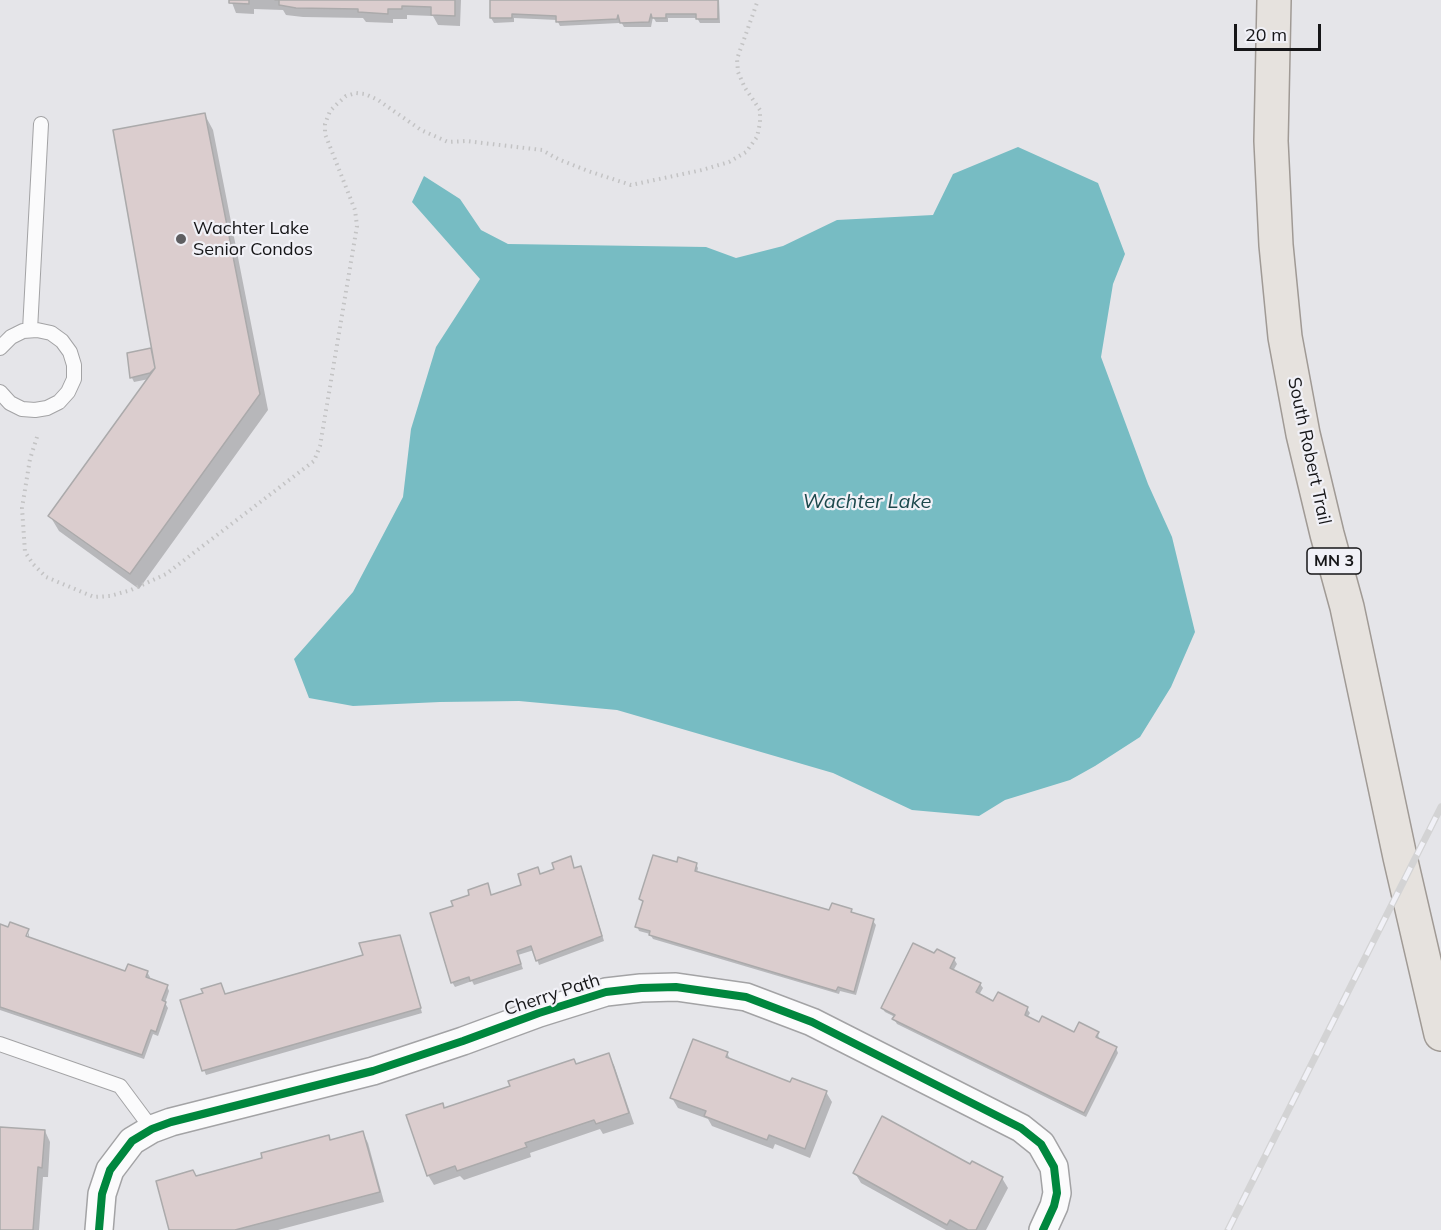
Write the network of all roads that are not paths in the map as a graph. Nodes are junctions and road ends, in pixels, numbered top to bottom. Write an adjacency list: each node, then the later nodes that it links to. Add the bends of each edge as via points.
1 (1274, 0): 6 (main road, South Robert Trail / MN 3, via 1271,141 1285,337 1303,434 1347,608)
2 (41, 124): 3 (lane)
3 (30, 330): 4 (lane, via 10,337); 5 (lane, via 51,333 70,352 74,379 68,392 59,402 35,410 10,403)
4 (0, 348)
5 (0, 392)
6 (1441, 1034)
7 (0, 1044): 8 (lane, via 120,1086)
8 (152, 1129): 9 (street, Cherry Path, via 132,1141 110,1170 102,1194); 10 (street, Cherry Path, via 373,1071 606,992 676,987 746,997 812,1022 1021,1128 1048,1155 1056,1180 1054,1206)
9 (99, 1230)
10 (1043, 1230)

